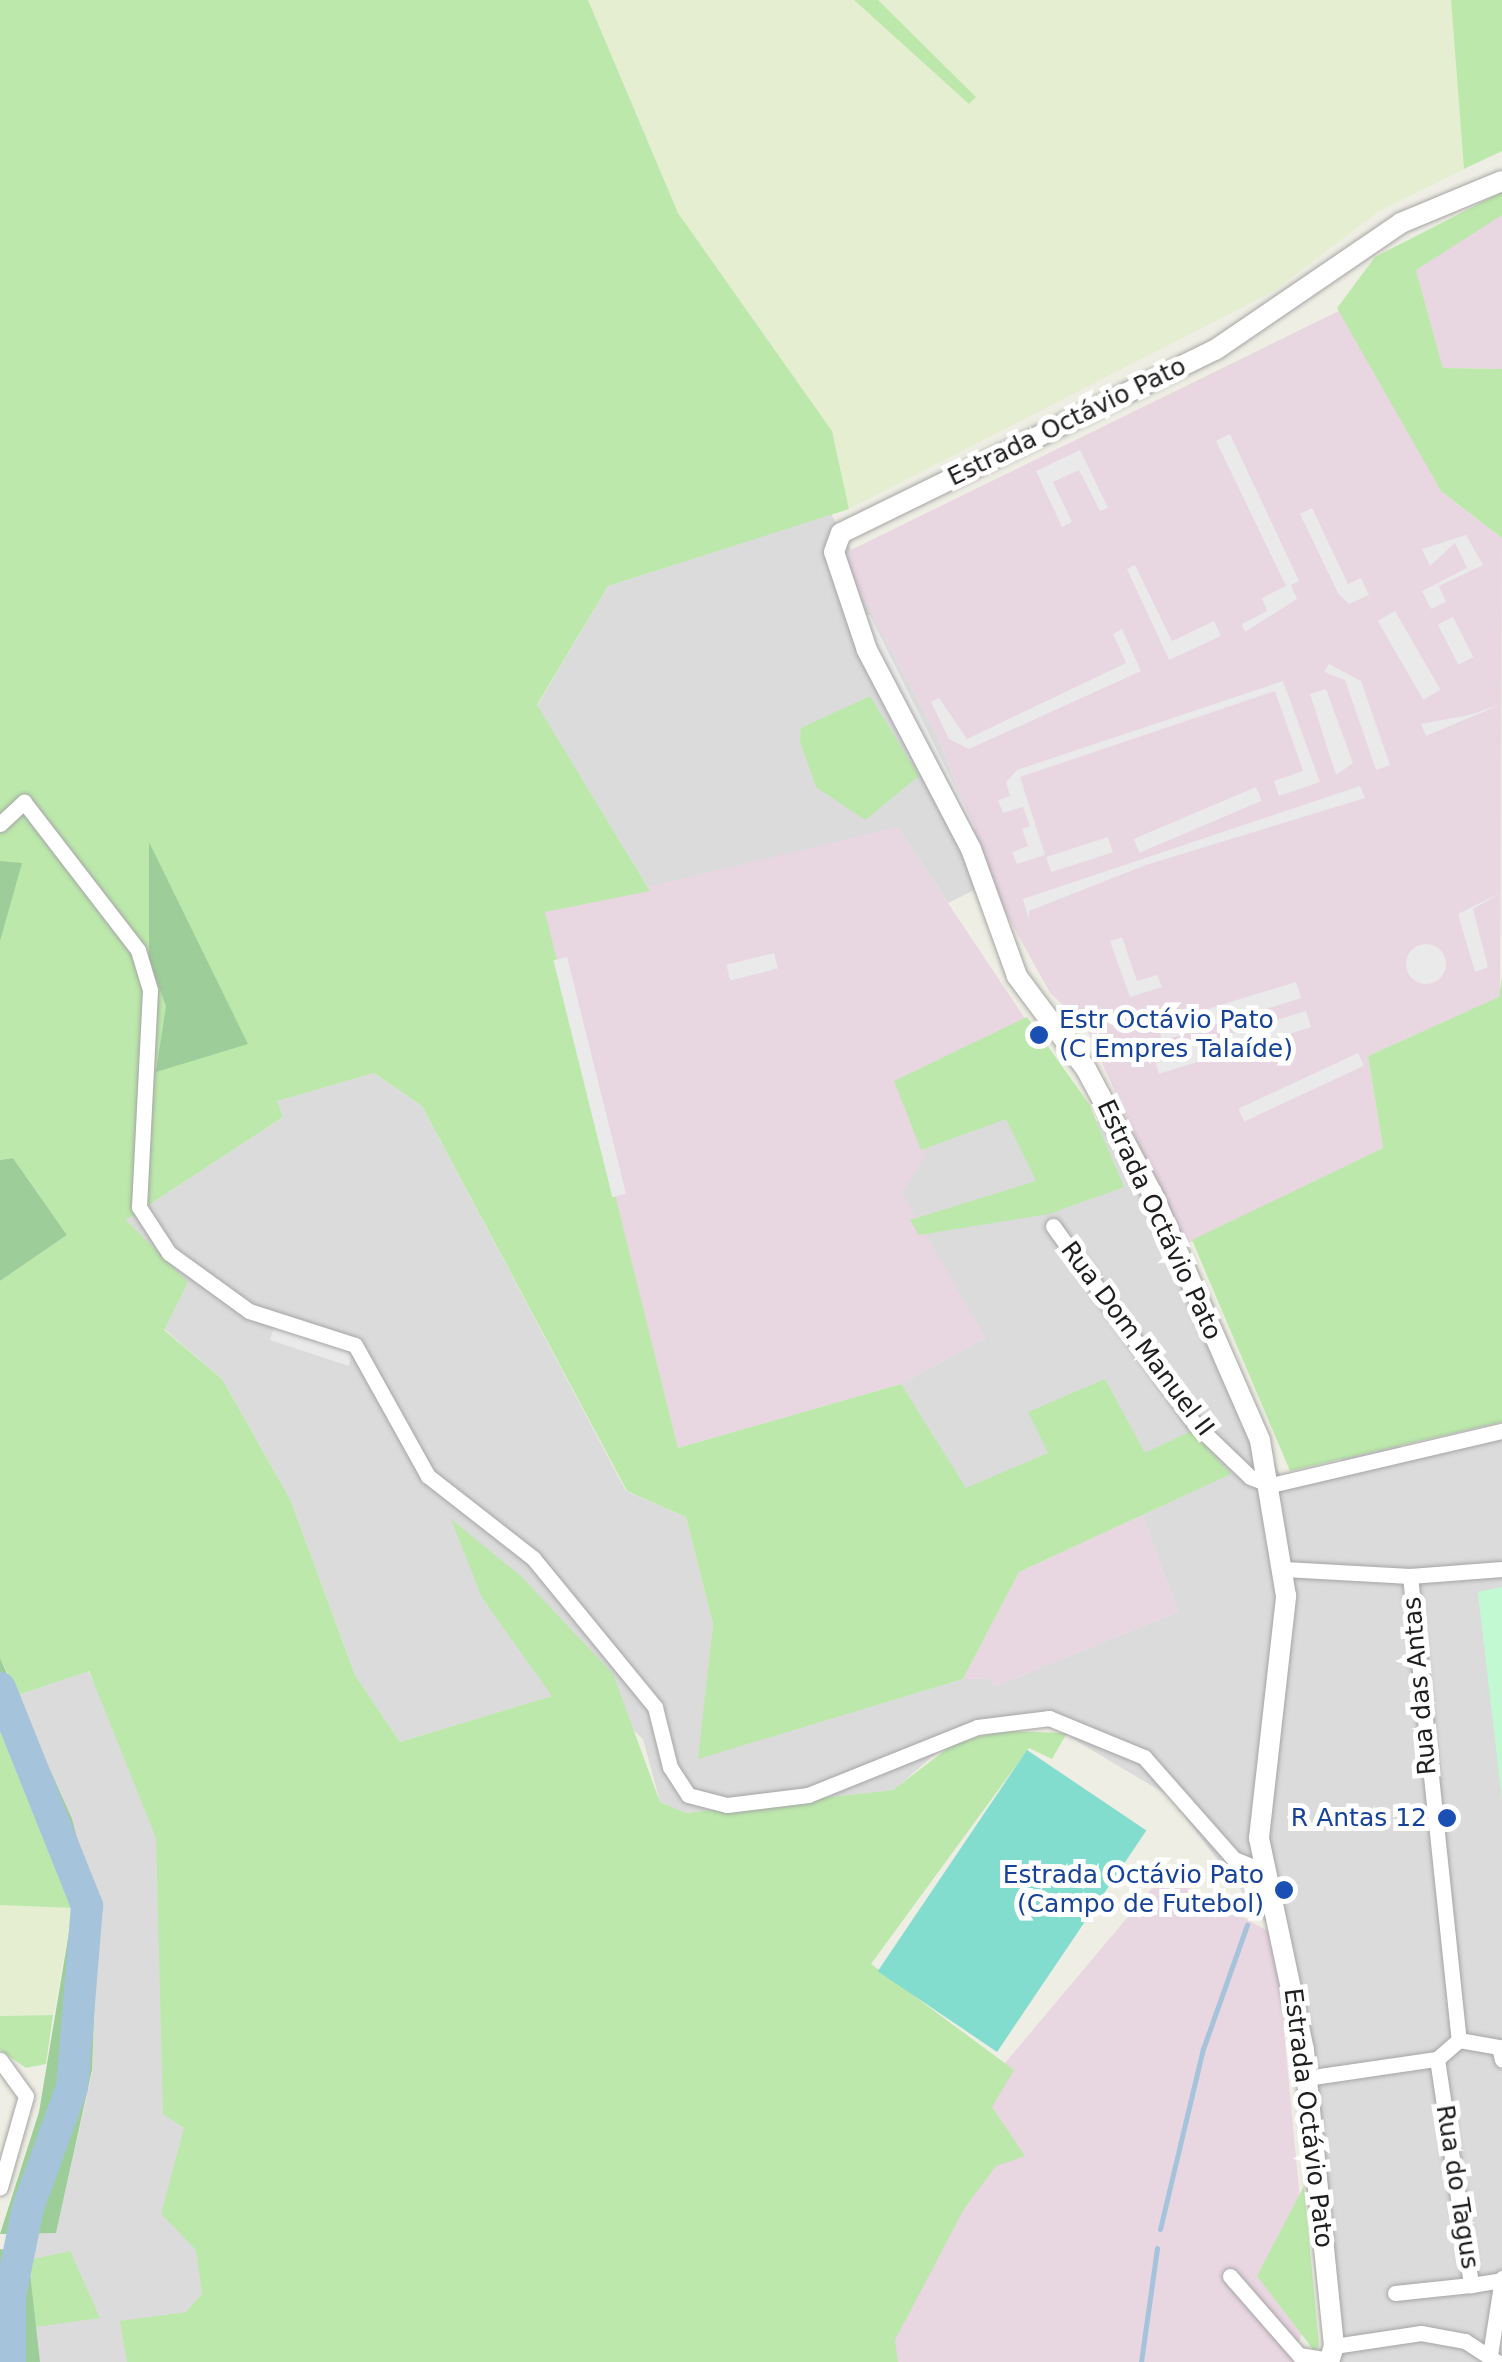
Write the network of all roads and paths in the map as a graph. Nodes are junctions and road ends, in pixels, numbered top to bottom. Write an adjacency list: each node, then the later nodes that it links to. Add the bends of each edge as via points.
1 (1502, 181): 5 (street, Estrada Octávio Pato, via 1401,224 1215,350 840,533 834,552 866,650 971,849 1017,976 1086,1069 1152,1193)
2 (0, 824): 9 (street, via 24,802 138,950 150,990 139,1206 169,1253 250,1312 355,1345 428,1476 534,1558 655,1707 670,1768 688,1794 727,1805 808,1795 994,1722 1050,1718 1144,1757 1234,1860)
3 (1053, 1226): 5 (street, Rua Dom Manuel II, via 1195,1424 1250,1477)
4 (1502, 1431): 5 (street)
5 (1271, 1485): 6 (street, Estrada Octávio Pato)
6 (1284, 1569): 8 (street); 9 (street, Estrada Octávio Pato, via 1258,1814)
7 (1502, 1569): 8 (street)
8 (1410, 1576): 10 (street, Rua das Antas)
9 (1264, 1870): 14 (street, Estrada Octávio Pato)
10 (1459, 2040): 11 (street); 13 (street, via 1499,2047)
11 (1437, 2059): 14 (street); 18 (street, Rua do Tagus)
12 (0, 2060): 15 (street, via 26,2096)
13 (1502, 2060)
14 (1306, 2078): 20 (street, Estrada Octávio Pato)
15 (0, 2188)
16 (1230, 2276): 20 (street, via 1298,2355)
17 (1502, 2279): 18 (street, Rua do Tagus); 21 (street)
18 (1471, 2285): 19 (street)
19 (1395, 2293)
20 (1331, 2356): 21 (street, via 1421,2333)
21 (1494, 2358)

